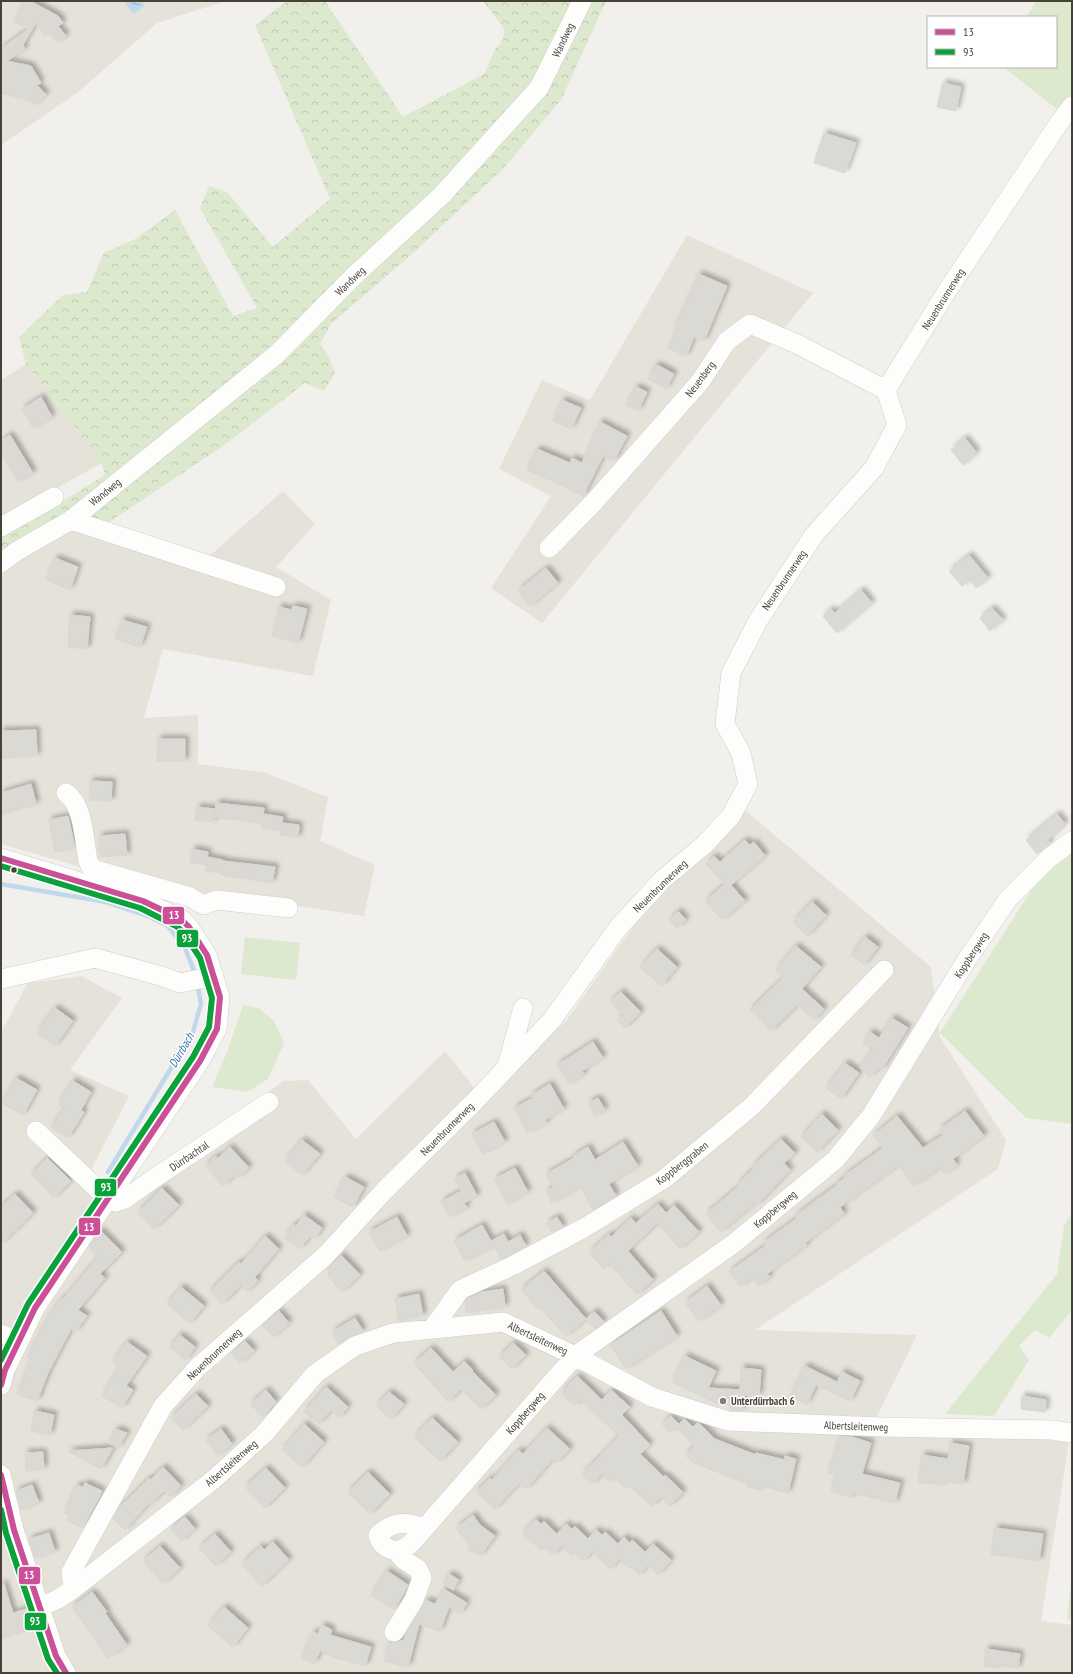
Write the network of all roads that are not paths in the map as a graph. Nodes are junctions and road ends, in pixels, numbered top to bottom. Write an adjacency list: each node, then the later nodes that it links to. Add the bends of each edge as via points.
1 (582, 1): 5 (street, Wandweg, via 539,88 441,196 355,275 276,354)
2 (1072, 106): 3 (street, Neuenbrunnerweg, via 947,291)
3 (886, 390): 7 (street, Neuenberg, via 797,344 750,324 726,341 700,382 595,502); 20 (street, Neuenbrunnerweg, via 897,425 874,468 814,535 759,619 731,673 725,724 741,754 748,784 731,816 704,846 662,880 618,928 552,1021)
4 (54, 497): 6 (street)
5 (71, 520): 8 (street, Wandweg); 9 (street)
6 (1, 527)
7 (549, 548)
8 (1, 563)
9 (276, 587)
10 (66, 793): 13 (street, via 73,798 78,809 88,862 92,869 190,898)
11 (1072, 841): 26 (street, Koppbergweg, via 1049,858 1008,899 966,960 871,1116 835,1160 733,1244)
12 (1, 858): 15 (street, via 143,901 181,919)
13 (203, 906): 14 (street, via 217,900); 15 (street)
14 (288, 908)
15 (189, 927): 18 (street, via 207,955)
16 (884, 970): 24 (street, Koppberggraben, via 751,1107 664,1179 584,1228 460,1290)
17 (1, 979): 18 (street, via 95,958 180,983)
18 (199, 979): 23 (street, via 220,997 217,1029 200,1061)
19 (523, 1008): 20 (street)
20 (507, 1068): 33 (street, Neuenbrunnerweg, via 383,1192 326,1255 197,1368 163,1406 71,1572)
21 (269, 1102): 23 (street, Dürrbachtal, via 125,1199 116,1202)
22 (36, 1132): 23 (street)
23 (107, 1198): 25 (street, via 35,1308)
24 (432, 1329): 26 (street, Albertsleitenweg, via 503,1322); 33 (street, Albertsleitenweg, via 393,1333 355,1346 315,1374 264,1434 213,1480)
25 (9, 1337): 27 (street)
26 (575, 1356): 28 (street, Albertsleitenweg, via 652,1397 728,1421 1052,1430); 30 (street, Koppbergweg)
27 (1, 1384)
28 (1072, 1433)
29 (1, 1475): 31 (street)
30 (424, 1528): 32 (street, Koppbergweg, via 407,1547); 32 (street, via 412,1523 386,1526 378,1535 380,1542 389,1550)
31 (8, 1531): 34 (street)
32 (396, 1552): 35 (street, via 418,1569 422,1578 414,1600)
33 (72, 1589): 34 (street, Albertsleitenweg)
34 (40, 1607): 36 (street, via 56,1656)
35 (394, 1632)
36 (66, 1673)

